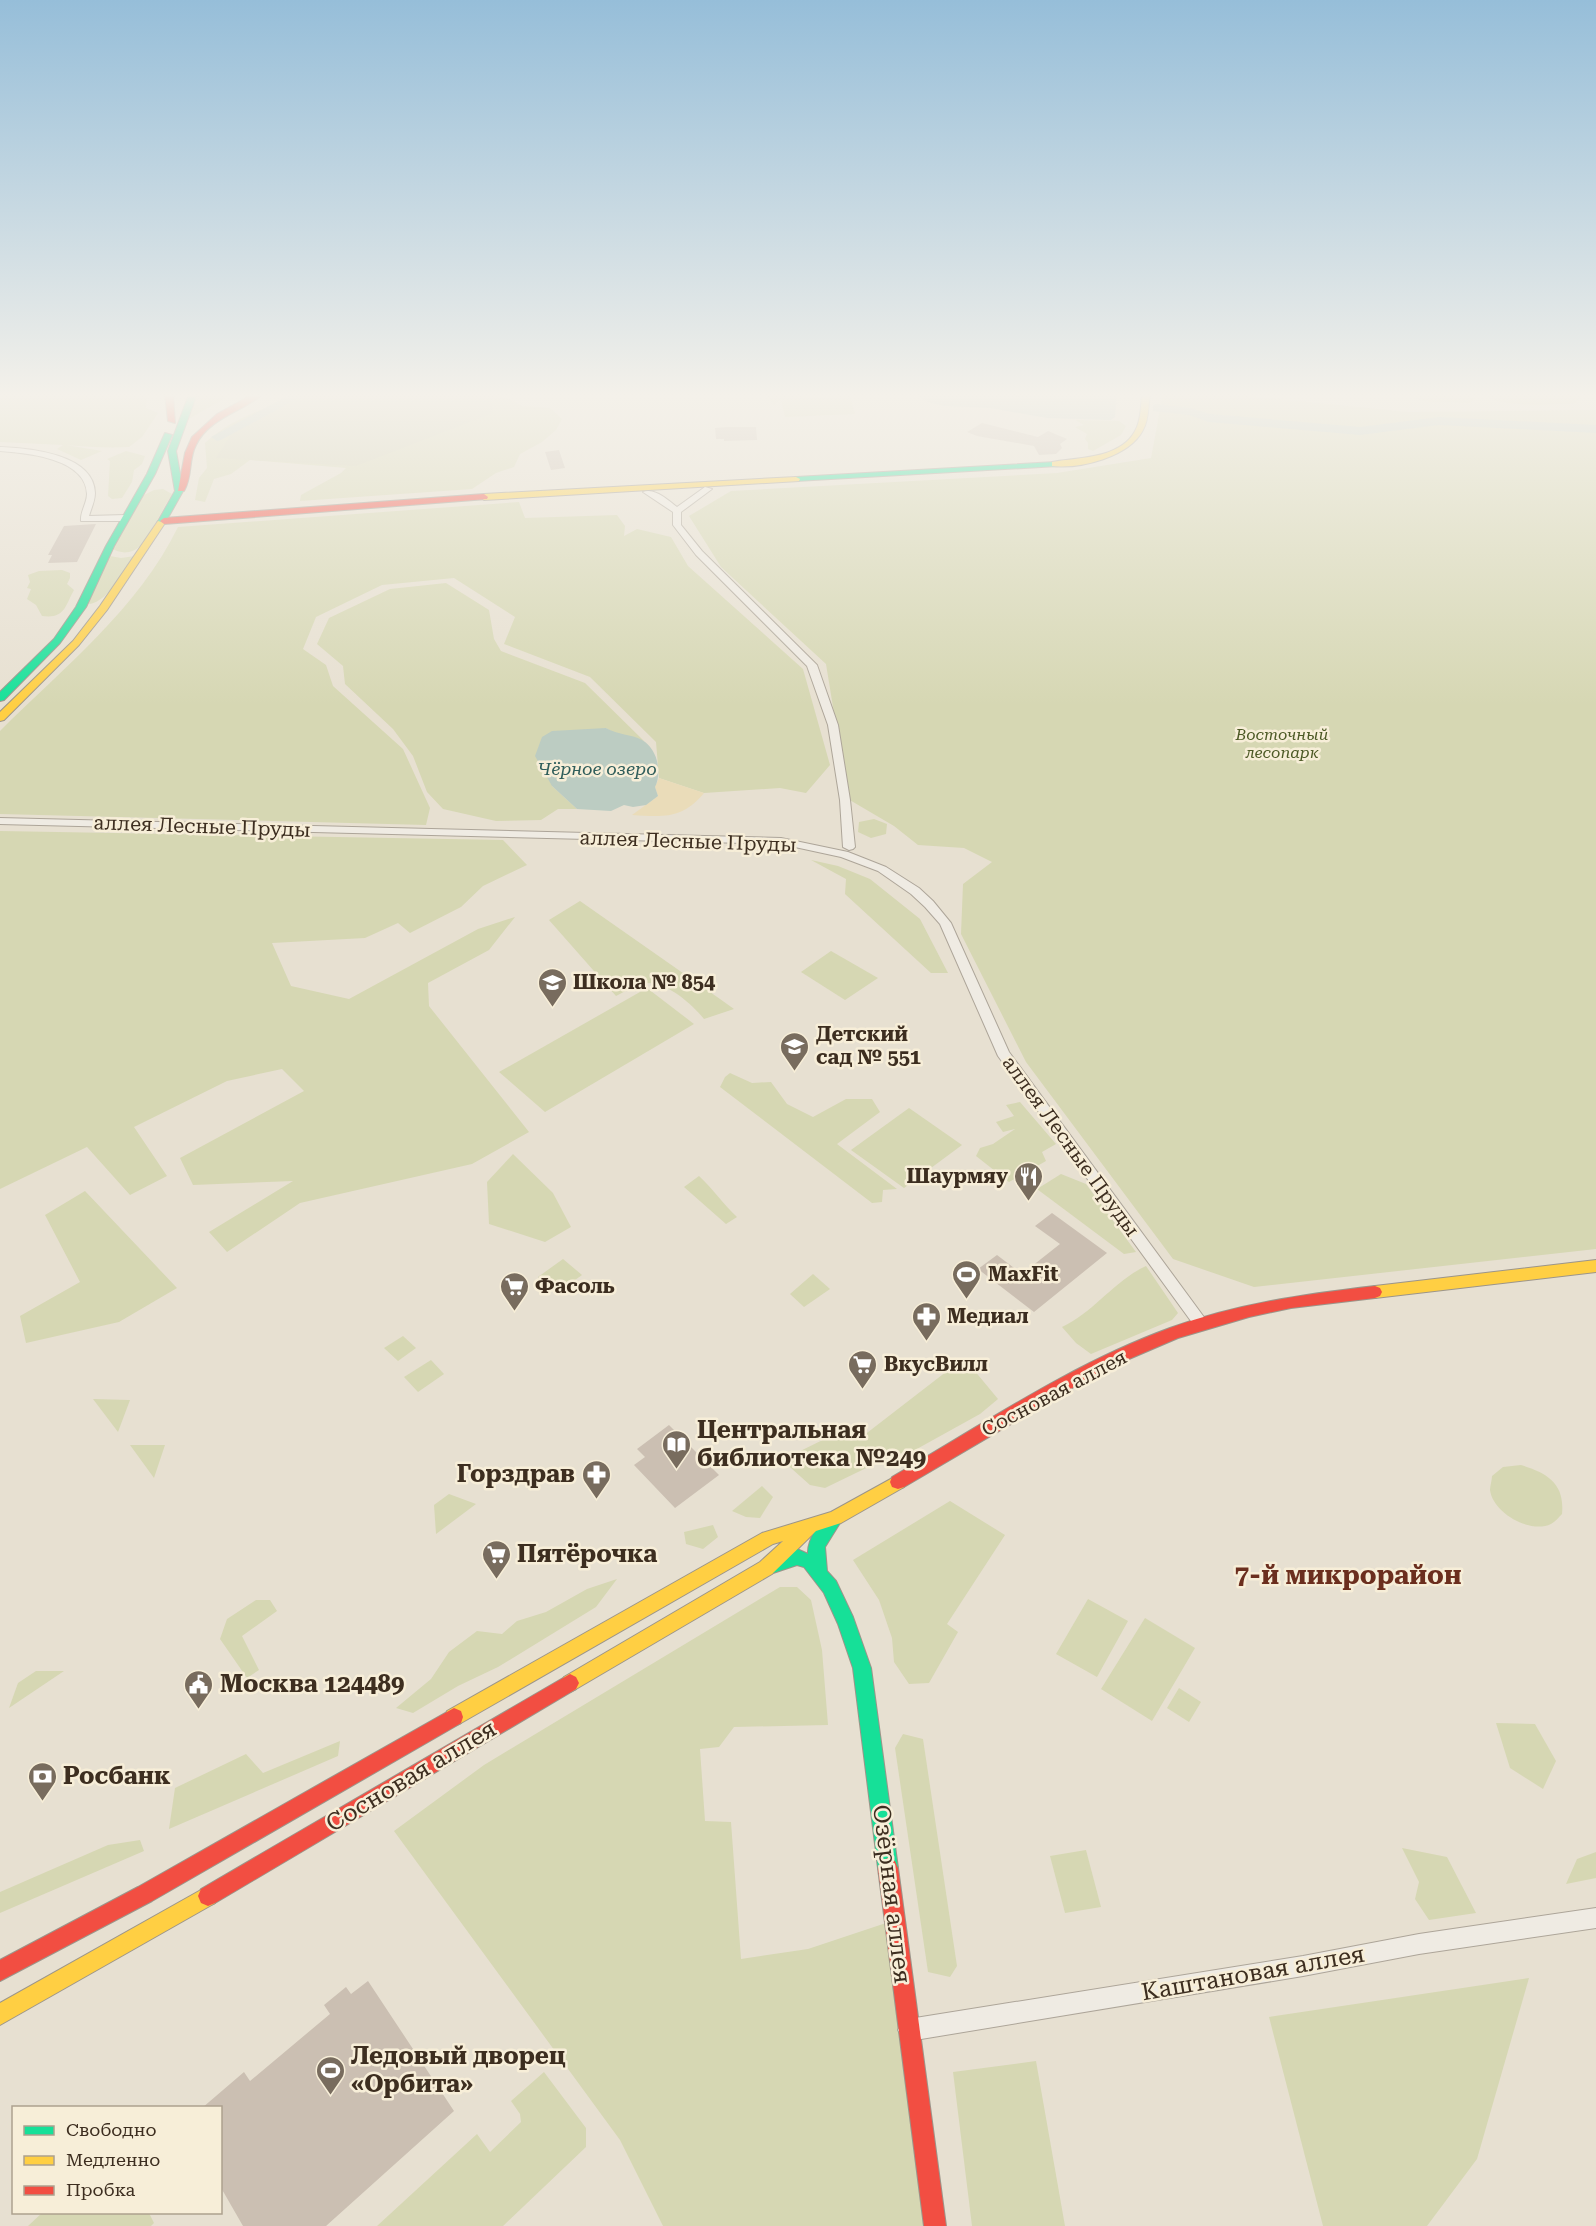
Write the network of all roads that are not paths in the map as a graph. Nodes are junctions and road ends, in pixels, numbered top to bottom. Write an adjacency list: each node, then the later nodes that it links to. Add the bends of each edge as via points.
1 (90, 498): 8 (street, via 84,519)
2 (137, 498): 8 (main road)
3 (176, 498): 9 (main road)
4 (467, 498): 9 (main road)
5 (660, 498): 7 (street)
6 (695, 498): 7 (street)
7 (677, 511): 17 (street, via 677,525 699,553 812,665 833,725)
8 (125, 518): 11 (main road)
9 (164, 521): 10 (main road)
10 (146, 547): 11 (main road, via 122,555); 13 (main road)
11 (109, 550): 12 (main road)
12 (81, 607): 13 (main road); 14 (main road, via 57,641)
13 (104, 608): 15 (main road, via 76,643)
14 (0, 698)
15 (0, 717)
16 (0, 820): 19 (street, аллея Лесные Пруды, via 781,842 853,857 882,869 915,891 945,923 1003,1053)
17 (849, 847)
18 (1596, 1266): 19 (main road, Сосновая аллея, via 1291,1302)
19 (1201, 1324): 20 (main road, Сосновая аллея, via 1091,1369)
20 (835, 1518): 21 (main road, Сосновая аллея); 22 (main road)
21 (813, 1524): 22 (main road); 23 (main road, Сосновая аллея); 26 (main road, Сосновая аллея, via 768,1538 146,1894)
22 (820, 1538): 24 (main road, via 815,1554)
23 (766, 1568): 24 (main road, via 800,1557); 27 (main road, Сосновая аллея)
24 (819, 1572): 28 (main road, Озёрная аллея, via 842,1610 861,1668)
25 (1596, 1917): 28 (street, Каштановая аллея)
26 (0, 1971)
27 (0, 2015)
28 (909, 2030): 29 (main road, Озёрная аллея)
29 (934, 2226)

